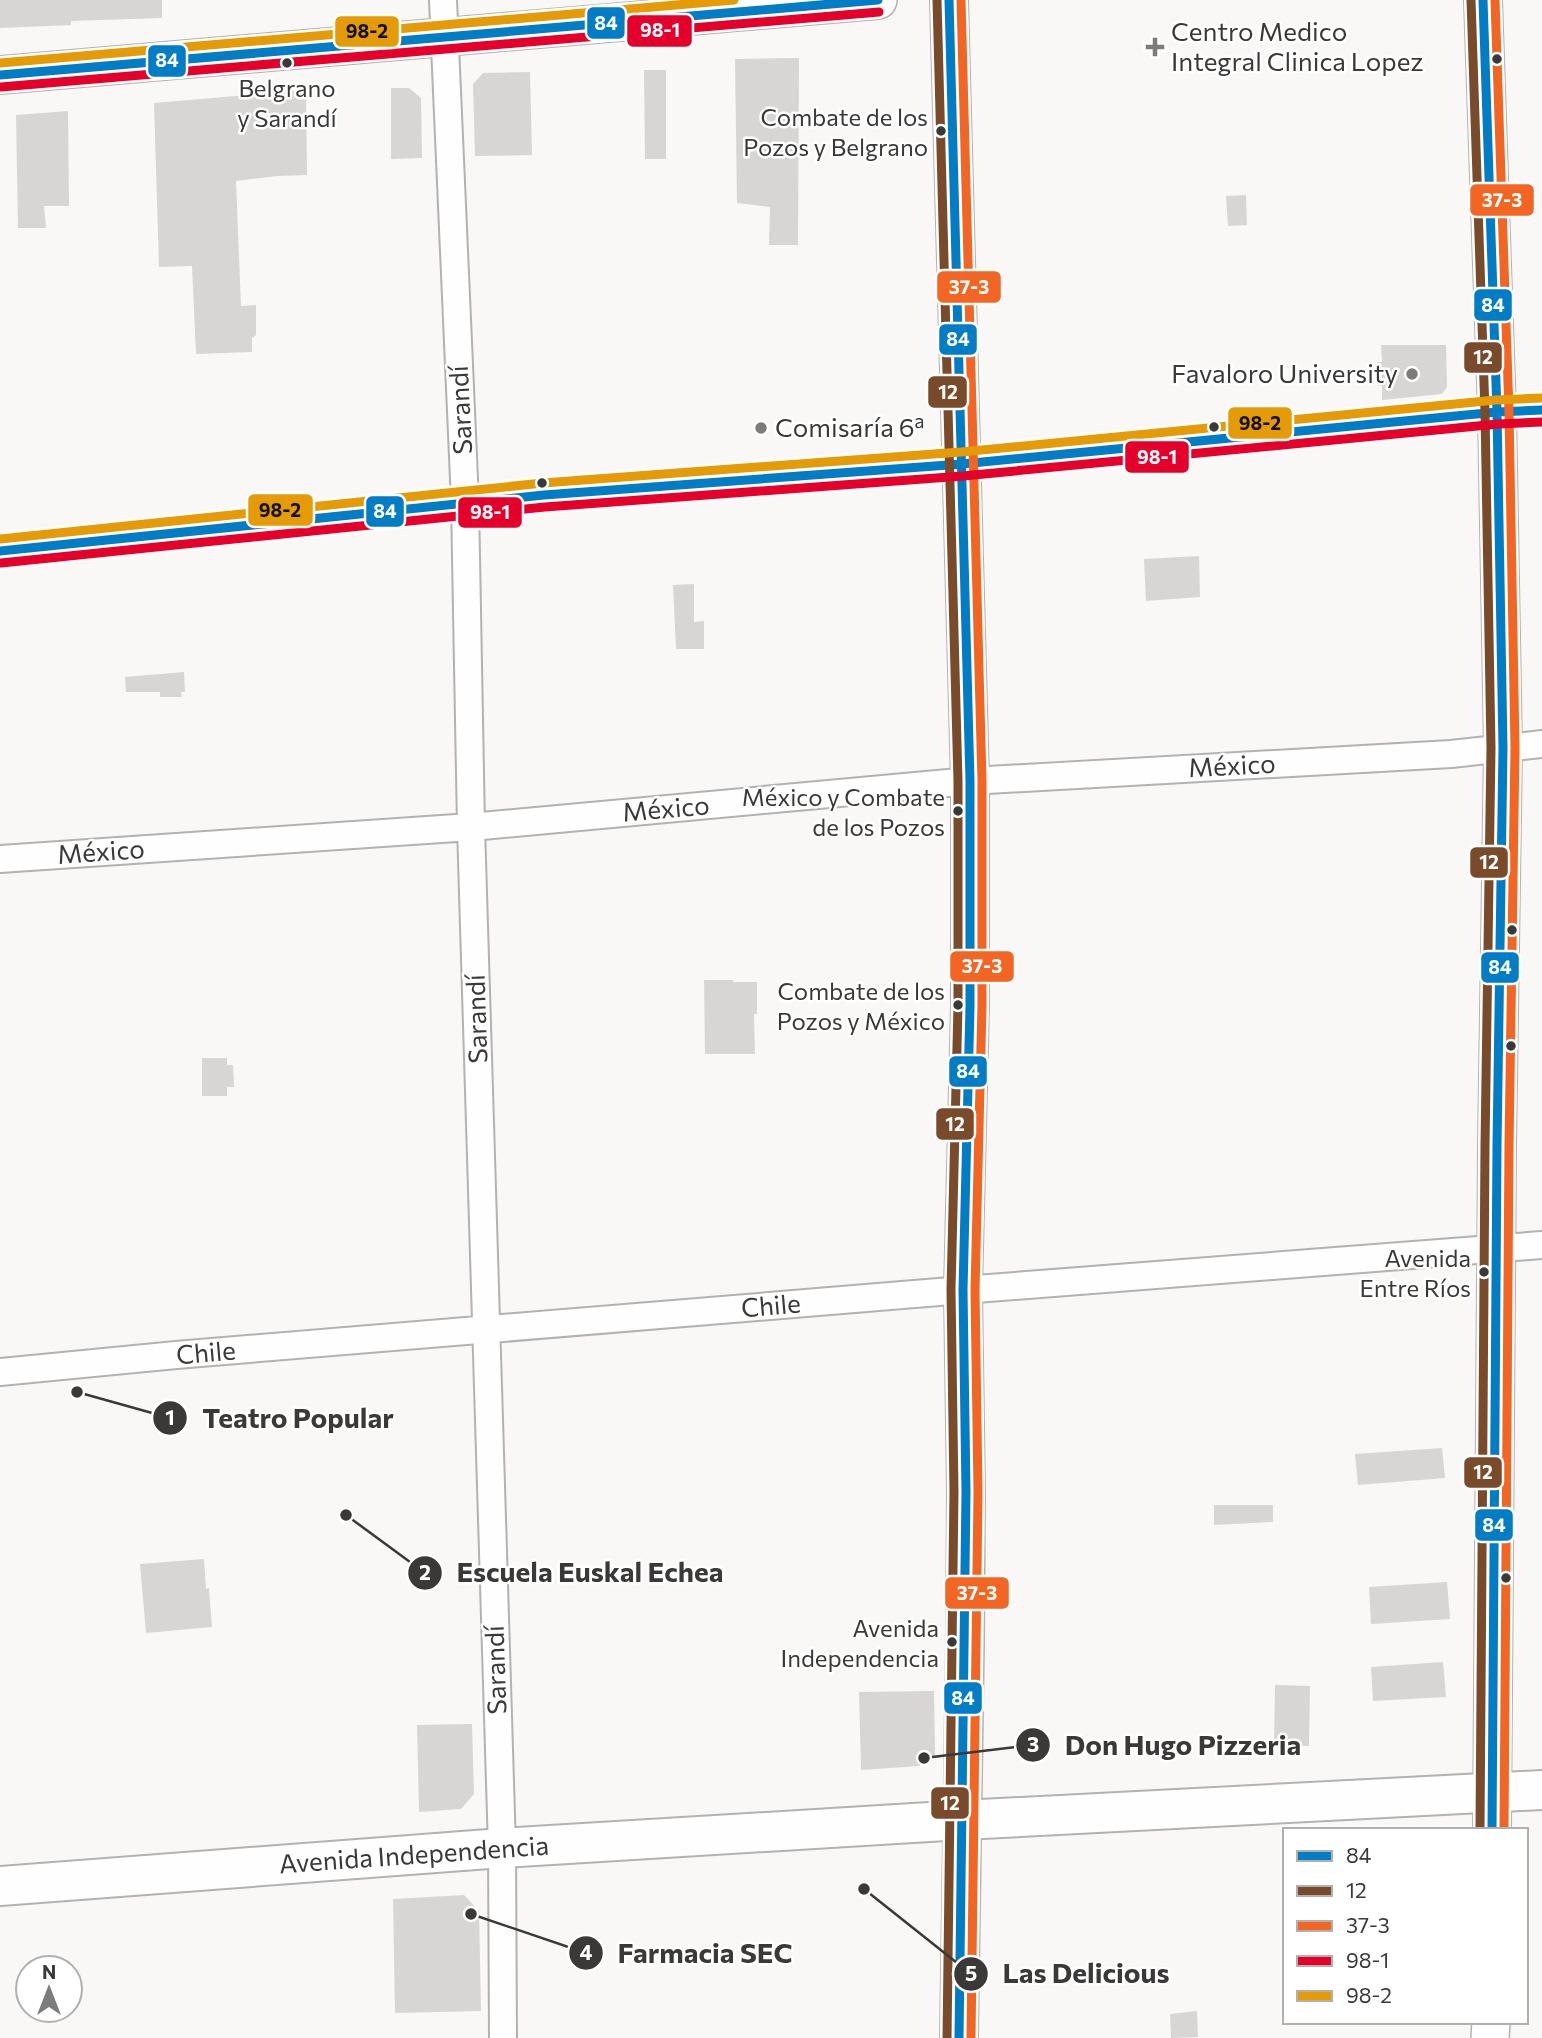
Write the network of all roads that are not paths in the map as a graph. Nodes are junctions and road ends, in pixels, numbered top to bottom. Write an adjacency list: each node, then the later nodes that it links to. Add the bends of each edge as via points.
1 (443, 0): 5 (street, Sarandí)
2 (877, 0): 5 (main road)
3 (949, 0): 9 (main road)
4 (1483, 0): 8 (main road)
5 (444, 37): 6 (main road); 10 (street, Sarandí)
6 (0, 75)
7 (1542, 410): 8 (street)
8 (1497, 412): 9 (street); 13 (main road)
9 (962, 464): 10 (street); 14 (main road)
10 (465, 502): 11 (street); 15 (street, Sarandí)
11 (0, 551)
12 (1542, 744): 13 (street, México)
13 (1503, 748): 14 (street, México); 18 (main road)
14 (970, 781): 15 (street, México); 19 (main road)
15 (471, 827): 16 (street, México); 20 (street, Sarandí)
16 (0, 859)
17 (1542, 1245): 18 (street, Chile)
18 (1497, 1249): 19 (street, Chile); 23 (main road)
19 (963, 1290): 20 (street, Chile); 24 (main road, via 966,1562)
20 (485, 1330): 21 (street, Chile); 25 (street, Sarandí)
21 (0, 1372)
22 (1542, 1790): 23 (main road, Avenida Independencia)
23 (1492, 1812): 24 (main road, Avenida Independencia)
24 (962, 1820): 25 (main road, Avenida Independencia); 28 (main road)
25 (502, 1849): 26 (main road, Avenida Independencia); 27 (street, Sarandí)
26 (0, 1886)
27 (503, 2038)
28 (959, 2038)

